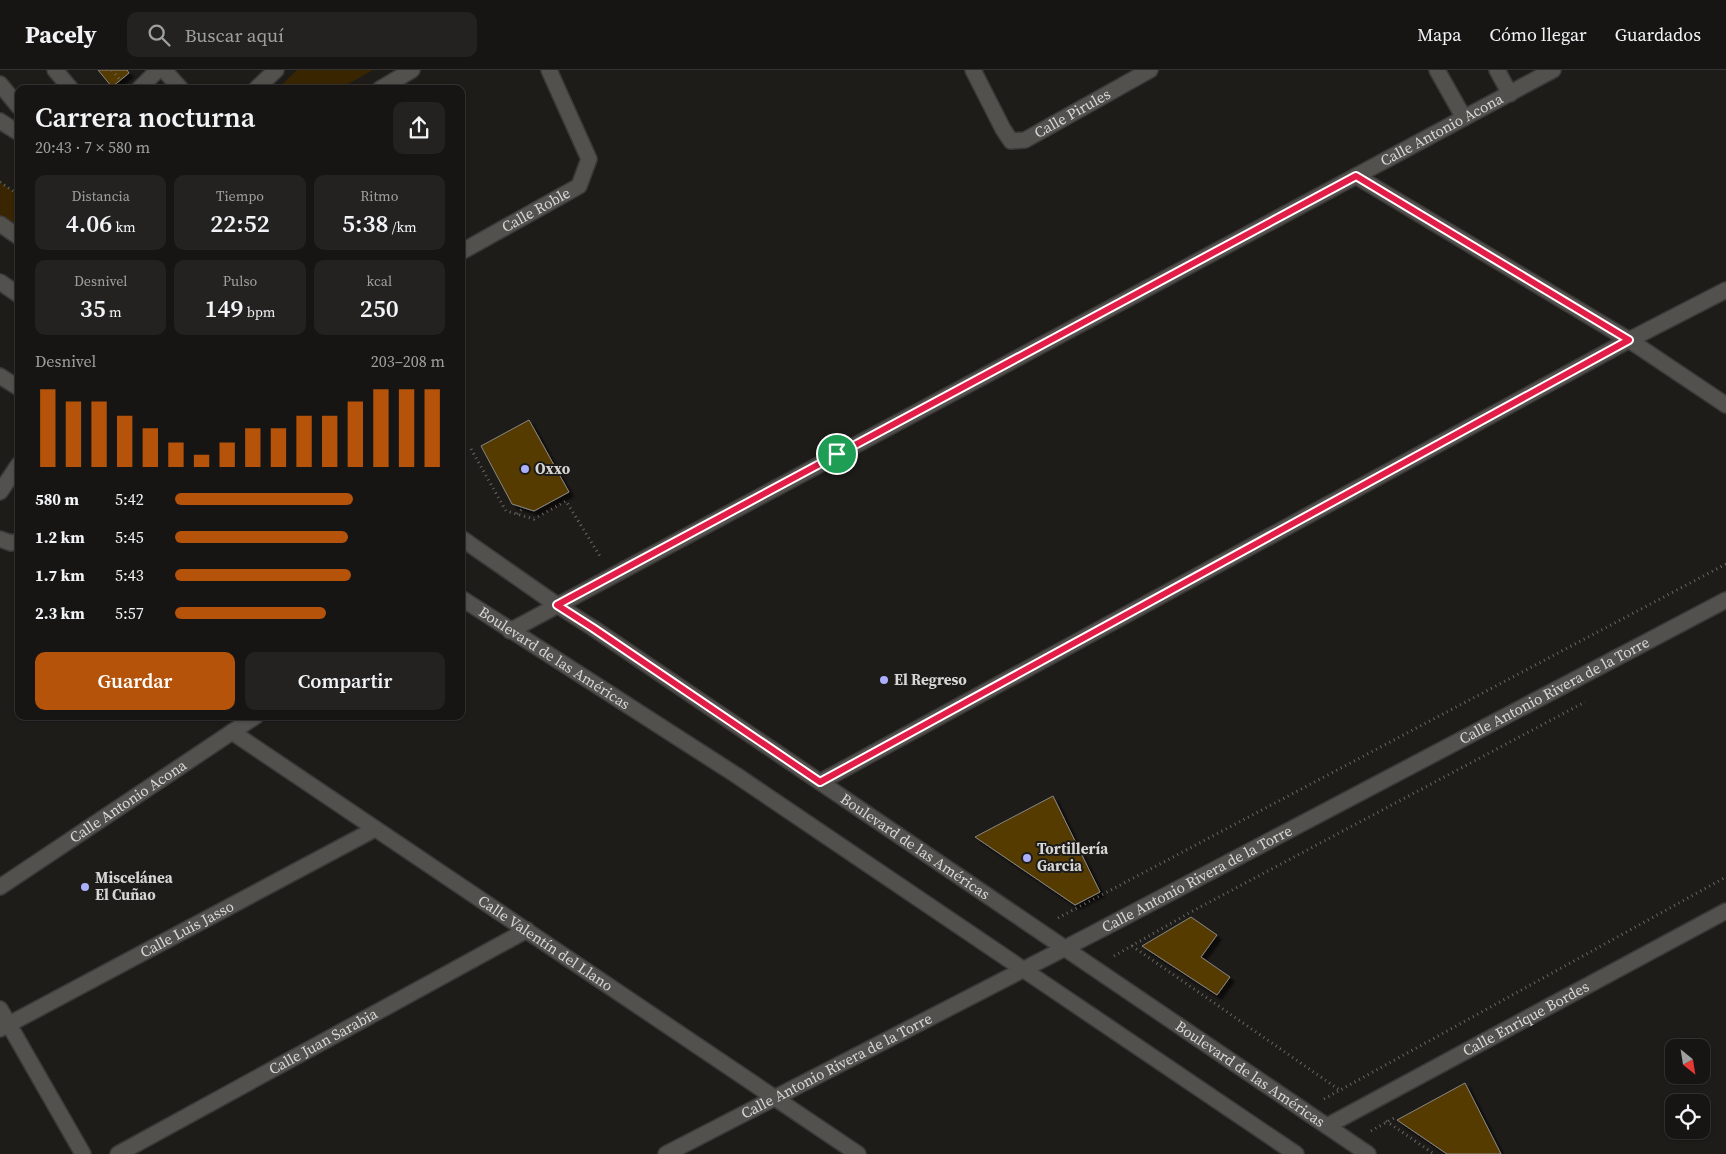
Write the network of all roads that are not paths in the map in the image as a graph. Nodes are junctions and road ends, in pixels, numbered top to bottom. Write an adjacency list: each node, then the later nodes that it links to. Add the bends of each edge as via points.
1 (55, 70): 13 (street)
2 (158, 70): 14 (street)
3 (164, 70): 15 (street)
4 (276, 70): 16 (street)
5 (412, 70): 17 (street)
6 (549, 70): 26 (street, Calle Roble, via 588,159 578,186)
7 (973, 70): 8 (street, Calle Pirules, via 1011,141 1025,140)
8 (1150, 70)
9 (1437, 70): 20 (street)
10 (1497, 70): 18 (street)
11 (1553, 70): 18 (street, Calle Antonio Acona)
12 (0, 84): 19 (street)
13 (68, 85)
14 (143, 85)
15 (178, 85)
16 (260, 85)
17 (387, 85)
18 (1510, 94): 20 (street, Calle Antonio Acona)
19 (15, 102)
20 (1464, 118): 23 (street, Calle Antonio Acona)
21 (0, 121): 22 (street)
22 (15, 130)
23 (1356, 176): 30 (street); 41 (street, Calle Antonio Acona)
24 (0, 224): 25 (street)
25 (15, 234)
26 (465, 250)
27 (0, 282): 29 (street)
28 (1726, 290): 30 (street)
29 (15, 292)
30 (1629, 340): 33 (street); 45 (street)
31 (0, 376): 32 (street)
32 (15, 385)
33 (1726, 406)
34 (15, 470): 35 (street)
35 (0, 492)
36 (0, 539): 38 (street)
37 (465, 541): 41 (street, Boulevard de las Américas)
38 (15, 542)
39 (1726, 600): 50 (street, Calle Antonio Rivera de la Torre)
40 (465, 601): 42 (street, Boulevard de las Américas)
41 (557, 605): 42 (street, Calle Antonio Acona); 45 (street, Boulevard de las Américas)
42 (510, 631): 51 (street, Boulevard de las Américas, via 736,776)
43 (250, 720): 44 (street, Calle Antonio Acona)
44 (232, 732): 46 (street, Calle Valentín del Llano); 47 (street, Calle Antonio Acona)
45 (820, 782): 50 (street, Boulevard de las Américas)
46 (375, 829): 49 (street, Calle Valentín del Llano); 53 (street, Calle Luis Jasso)
47 (0, 887)
48 (1726, 911): 55 (street, Calle Enrique Bordes)
49 (527, 930): 54 (street, Calle Valentín del Llano); 57 (street, Calle Juan Sarabia)
50 (1064, 948): 51 (street, Calle Antonio Rivera de la Torre); 55 (street, Boulevard de las Américas)
51 (1023, 970): 54 (street, Calle Antonio Rivera de la Torre); 60 (street, Boulevard de las Américas)
52 (0, 1009): 53 (street)
53 (5, 1027): 56 (street)
54 (772, 1098): 58 (street, Calle Antonio Rivera de la Torre); 59 (street, Calle Valentín del Llano)
55 (1327, 1126): 61 (street, Boulevard de las Américas)
56 (84, 1154)
57 (118, 1154)
58 (666, 1154)
59 (858, 1154)
60 (1296, 1154)
61 (1368, 1154)

